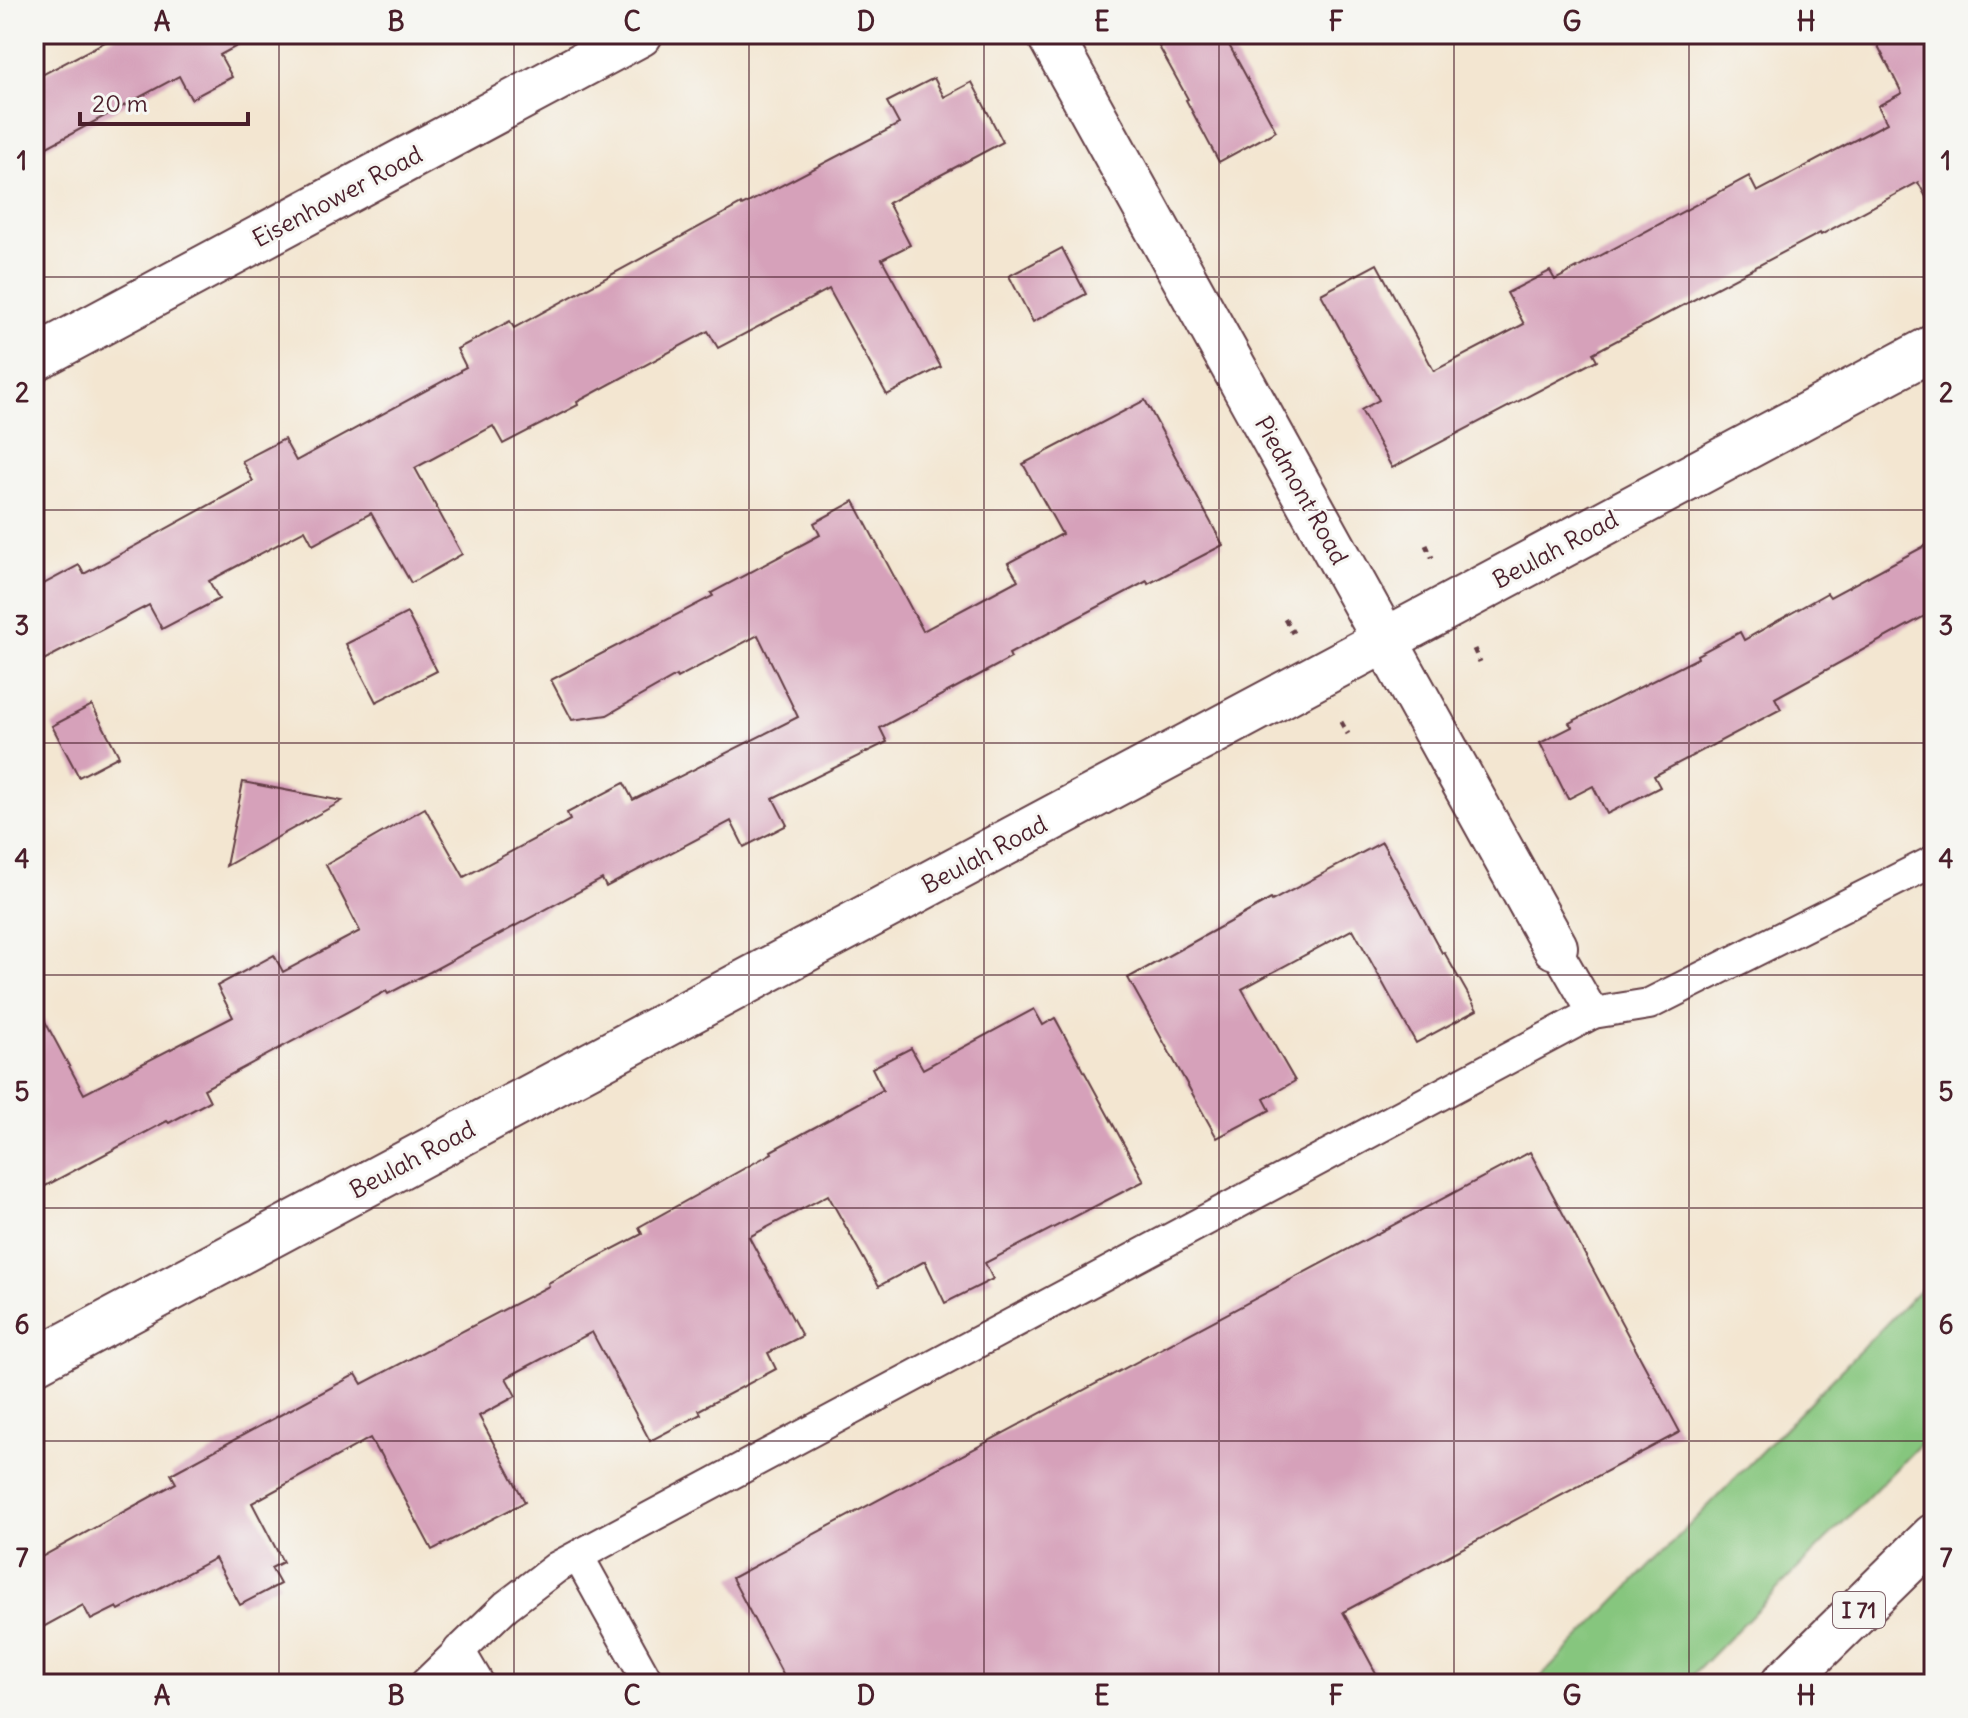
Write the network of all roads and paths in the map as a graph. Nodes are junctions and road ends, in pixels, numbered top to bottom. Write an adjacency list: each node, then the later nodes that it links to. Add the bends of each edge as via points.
1 (640, 34): 4 (main road, Eisenhower Road)
2 (1049, 34): 5 (main road, Piedmont Road)
3 (1934, 347): 5 (main road, Beulah Road)
4 (34, 359)
5 (1385, 639): 7 (main road, Piedmont Road); 9 (main road, Beulah Road)
6 (1934, 861): 8 (lane, via 1649,1004)
7 (1555, 947): 8 (lane)
8 (1593, 1013): 11 (lane)
9 (34, 1362)
10 (1934, 1536): 16 (main road, I 71)
11 (578, 1556): 12 (lane, via 506,1606); 15 (lane)
12 (459, 1650): 13 (lane); 14 (lane)
13 (425, 1684)
14 (479, 1684)
15 (649, 1684)
16 (1783, 1684)

